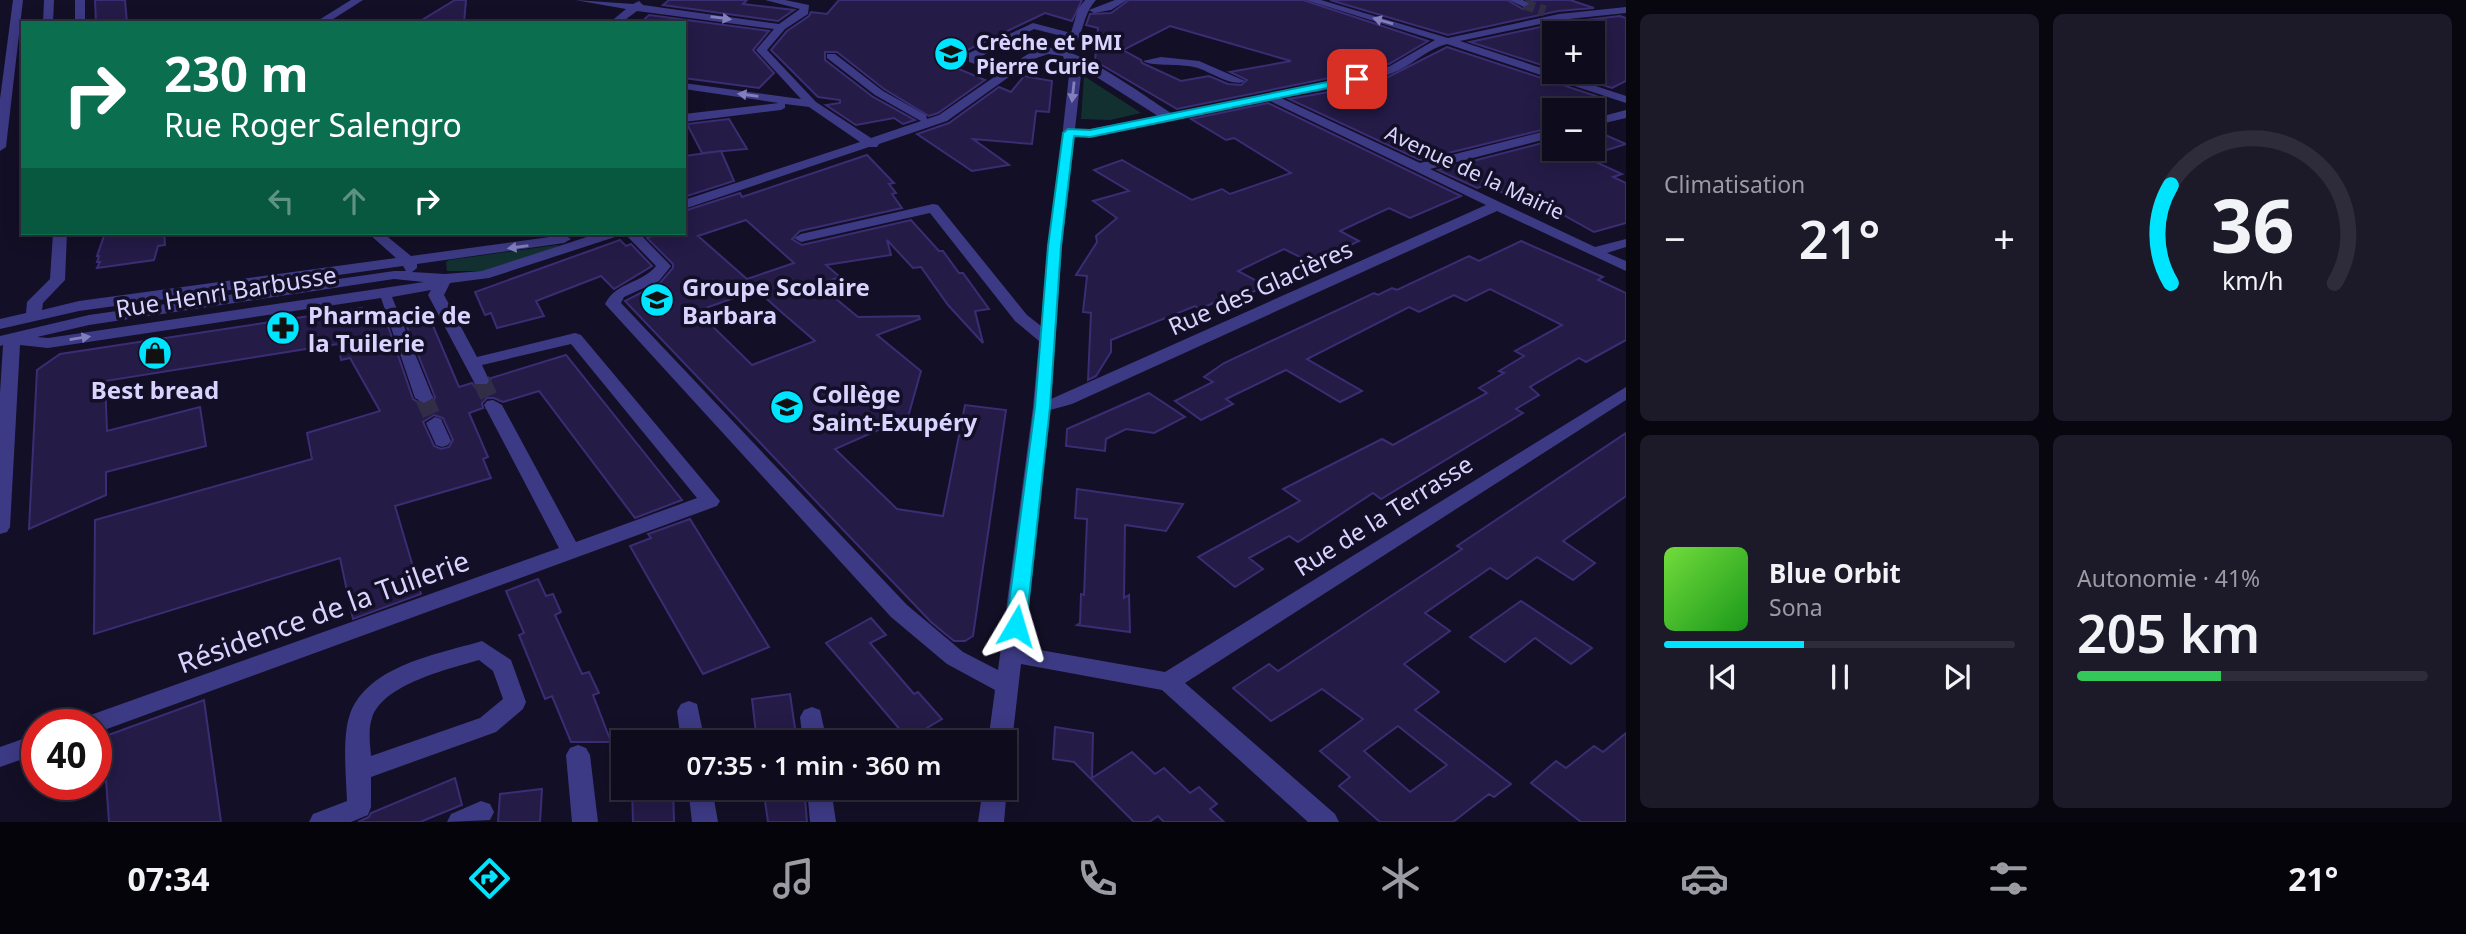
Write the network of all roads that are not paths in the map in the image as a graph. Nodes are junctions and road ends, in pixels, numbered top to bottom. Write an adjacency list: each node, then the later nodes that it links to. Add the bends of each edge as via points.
1 (18, 0): 41 (street)
2 (49, 0): 16 (street)
3 (80, 0): 17 (street)
4 (358, 0): 18 (street)
5 (580, 0): 11 (street)
6 (770, 0): 20 (street, via 806,7)
7 (1074, 0): 12 (street)
8 (1108, 0): 12 (street)
9 (1122, 0): 12 (street, via 1107,8)
10 (1311, 0): 22 (street, one-way to 10)
11 (640, 4): 19 (street); 20 (street, one-way to 20)
12 (1090, 4): 21 (street)
13 (1626, 10): 15 (street)
14 (1545, 11): 15 (street)
15 (1559, 17): 22 (street)
16 (48, 21)
17 (80, 21)
18 (322, 21)
19 (617, 21)
20 (781, 27): 31 (street, via 761,50)
21 (1076, 37): 23 (street); 26 (street, via 1033,26 973,55 973,60)
22 (1448, 41): 29 (street, via 1425,46 1380,73); 30 (street)
23 (1067, 53): 26 (street, via 1038,53); 34 (street); 38 (street, one-way to 38, via 1075,75)
24 (831, 56): 36 (street, via 879,93)
25 (1148, 61): 27 (street, via 1195,62)
26 (1009, 72): 32 (street)
27 (1239, 80)
28 (686, 86): 31 (street, one-way to 28)
29 (1268, 96): 34 (street); 42 (street, Avenue de la Mairie)
30 (1626, 100)
31 (812, 104): 35 (street); 40 (street)
32 (951, 110): 36 (street); 40 (street, via 943,118)
33 (1626, 114): 37 (street)
34 (1169, 117): 38 (street)
35 (686, 118)
36 (922, 118): 40 (street)
37 (1605, 119)
38 (1068, 133): 61 (street)
39 (1542, 135): 42 (street)
40 (869, 141): 43 (street); 44 (street)
41 (0, 147)
42 (1417, 168): 45 (street, Avenue de la Mairie)
43 (686, 199)
44 (686, 204)
45 (1496, 206): 53 (street, Avenue de la Mairie); 66 (street, Rue des Glacières, via 1078,395)
46 (60, 235): 59 (street, via 57,280 35,302)
47 (377, 235): 56 (street)
48 (577, 235): 54 (street, Rue Henri Barbusse, one-way to 54)
49 (607, 235): 57 (street, Rue Henri Barbusse, via 495,272)
50 (633, 235): 73 (street, via 664,265 654,278 618,295 613,304 899,611 954,659)
51 (801, 238): 61 (street, via 933,208 1021,318)
52 (1626, 243): 53 (street)
53 (1593, 252): 55 (street, Avenue de la Mairie)
54 (435, 258): 56 (street, Rue Henri Barbusse); 57 (street)
55 (1626, 267)
56 (409, 269): 57 (street, Rue Henri Barbusse); 59 (street, Rue Henri Barbusse, via 378,266); 62 (street, Rue Henri Barbusse, via 89,320)
57 (445, 279): 62 (street, Rue Henri Barbusse, one-way to 57, via 48,343 425,287); 70 (street, Résidence de la Tuilerie, via 436,295 476,372 575,338 710,501)
58 (387, 300): 64 (street)
59 (34, 317): 60 (street, Rue Henri Barbusse)
60 (0, 324)
61 (1047, 339): 66 (street)
62 (6, 340): 69 (street)
63 (1626, 392): 72 (street, Rue de la Terrasse)
64 (424, 398)
65 (493, 405): 70 (street)
66 (1042, 407): 71 (street)
67 (435, 423): 68 (street)
68 (442, 441)
69 (0, 527)
70 (572, 553): 75 (street, Résidence de la Tuilerie)
71 (1013, 654): 72 (street); 73 (street)
72 (1168, 682): 92 (street)
73 (1007, 685): 79 (street)
74 (689, 711): 77 (street)
75 (112, 717)
76 (812, 717): 78 (street)
77 (691, 730)
78 (814, 730)
79 (1001, 730)
80 (21, 750): 82 (street)
81 (578, 755): 88 (street)
82 (0, 757)
83 (359, 770): 83 (street, via 488,725 515,702 503,666 482,650 417,671 380,690 361,716); 87 (street, via 359,807)
84 (702, 800): 89 (street)
85 (820, 800): 90 (street)
86 (994, 800): 91 (street)
87 (322, 822)
88 (585, 822)
89 (705, 822)
90 (823, 822)
91 (991, 822)
92 (1326, 822)

